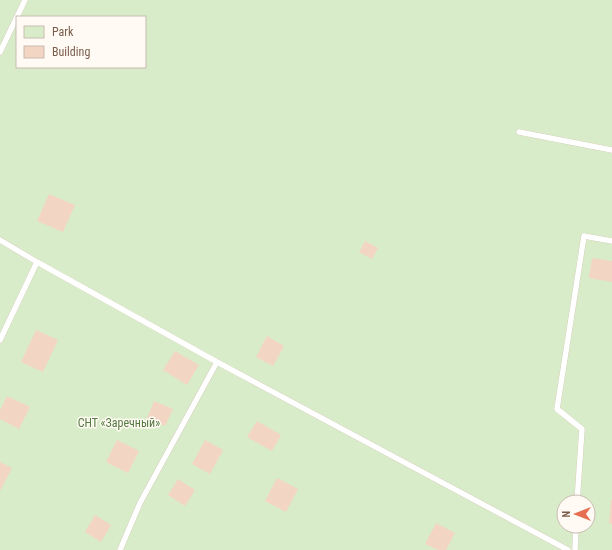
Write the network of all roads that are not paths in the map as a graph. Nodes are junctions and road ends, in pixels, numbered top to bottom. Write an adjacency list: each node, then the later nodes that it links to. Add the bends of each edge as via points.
1 (25, 0): 2 (lane)
2 (17, 16)
3 (16, 19): 4 (lane)
4 (0, 52)
5 (519, 132): 6 (lane)
6 (612, 150)
7 (0, 240): 9 (lane)
8 (612, 241): 12 (lane, via 584,236 557,409 582,429)
9 (37, 262): 10 (lane); 11 (lane)
10 (0, 340)
11 (217, 362): 14 (lane, via 140,502); 15 (lane)
12 (578, 494)
13 (575, 534): 16 (lane)
14 (120, 550)
15 (568, 550)
16 (574, 550)

